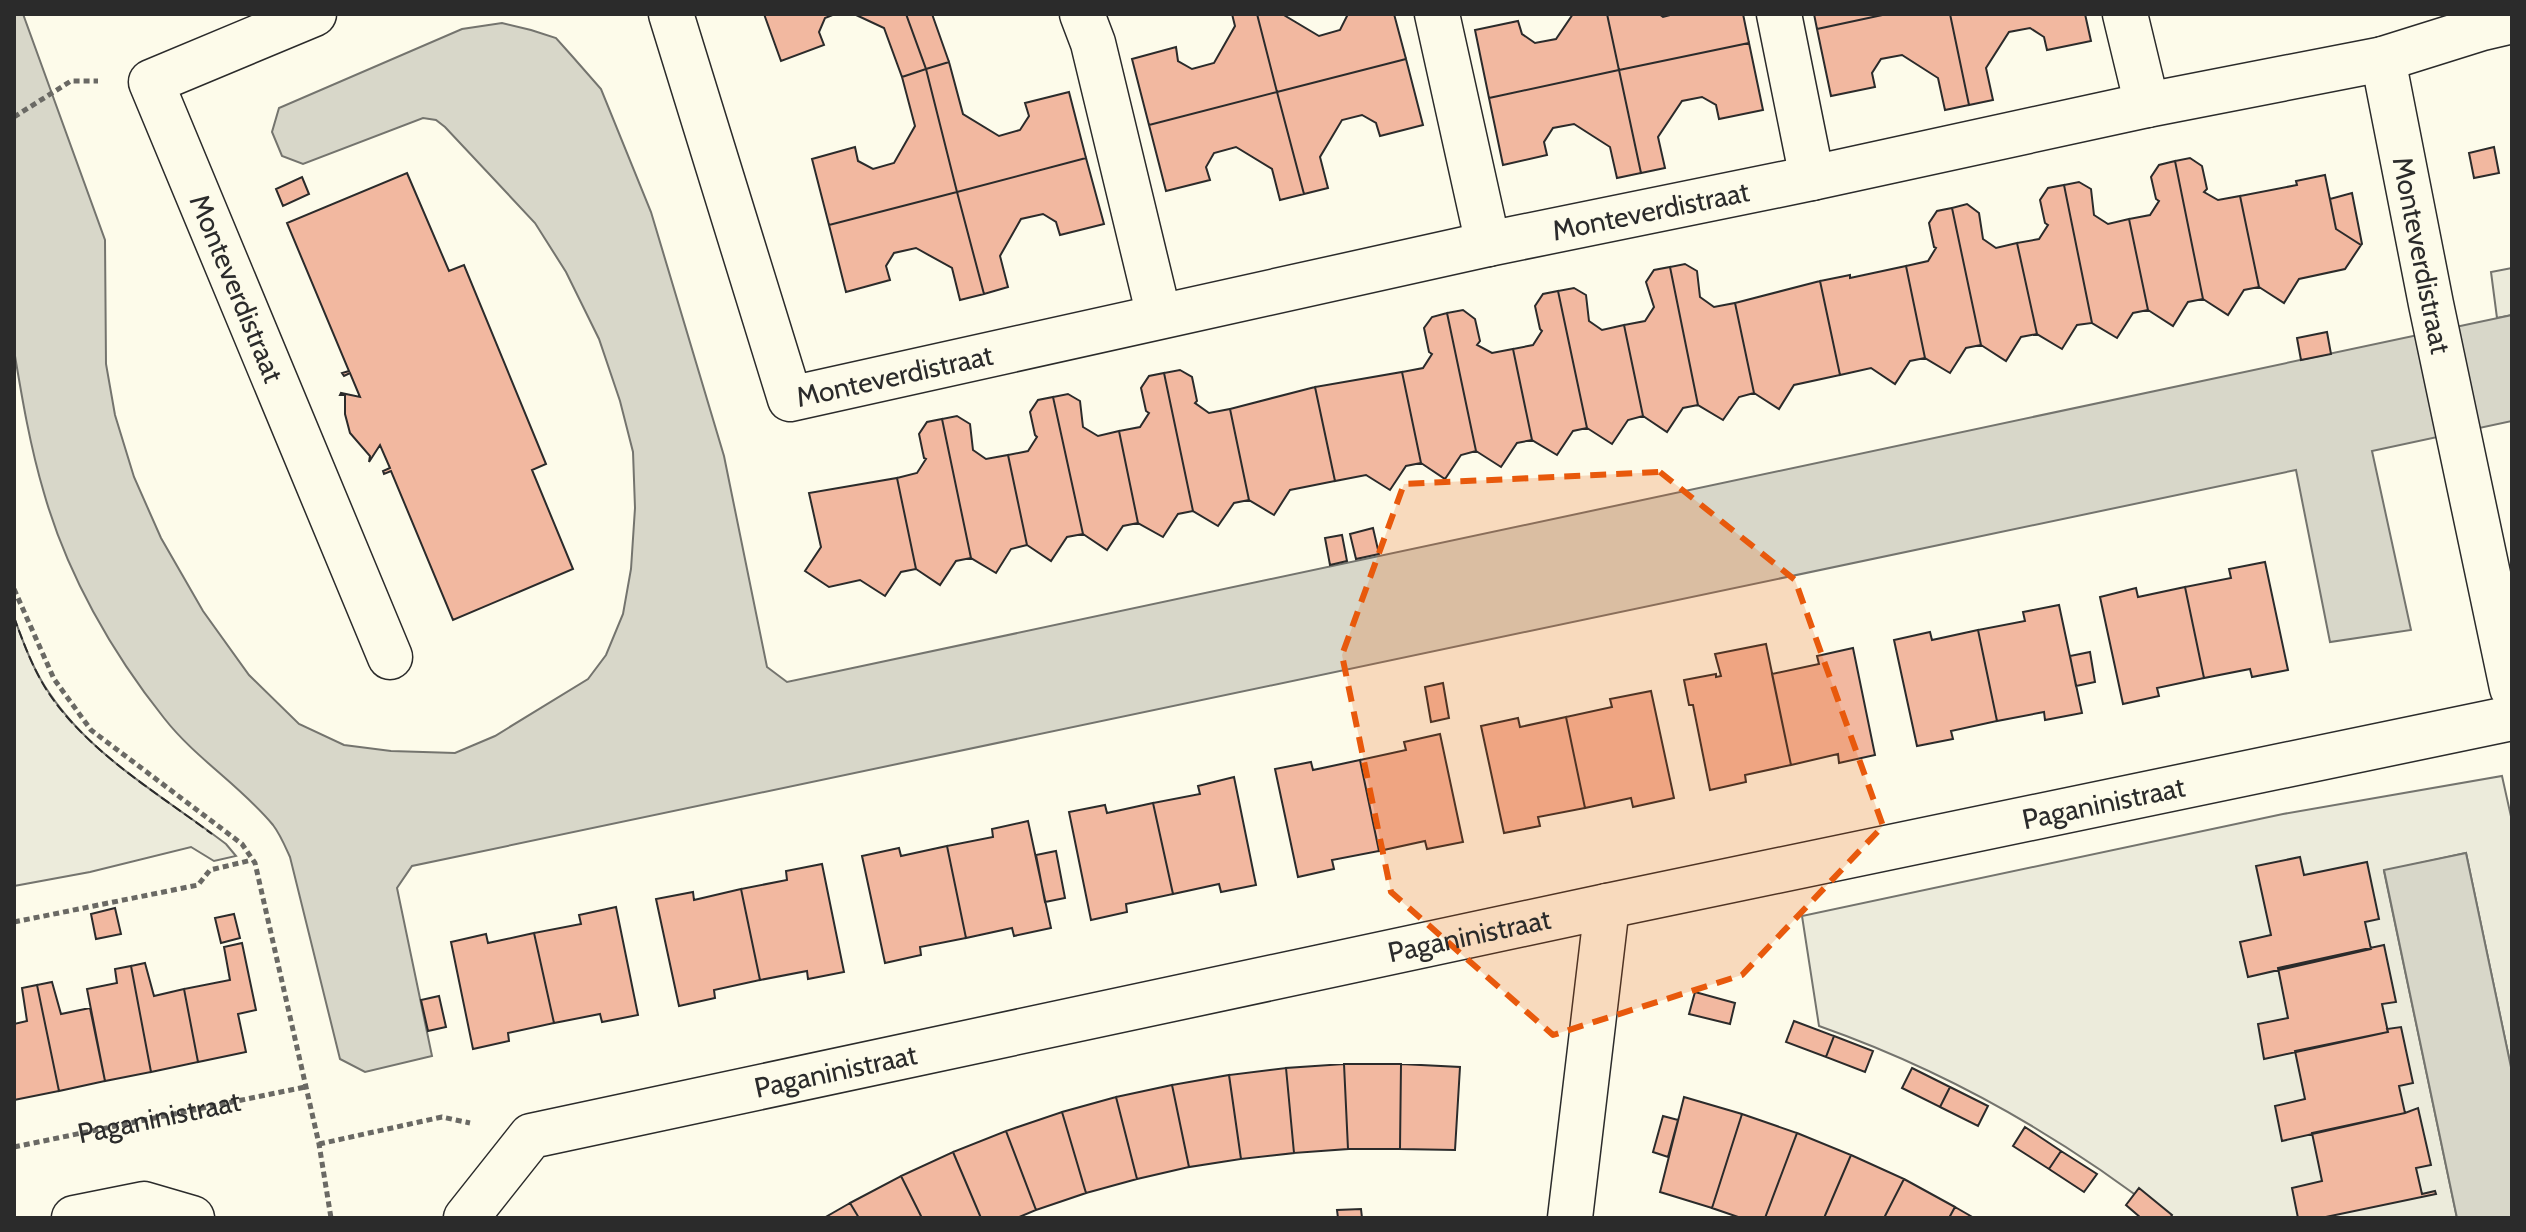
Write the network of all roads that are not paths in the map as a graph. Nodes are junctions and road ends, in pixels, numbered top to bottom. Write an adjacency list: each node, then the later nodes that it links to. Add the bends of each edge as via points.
1 (314, 14): 13 (street, Monteverdistraat, via 151,82)
2 (671, 14): 12 (street, Monteverdistraat, via 790,399)
3 (1082, 14): 12 (street)
4 (1437, 14): 11 (street)
5 (1779, 14): 10 (street)
6 (2125, 14): 9 (street)
7 (2512, 21): 8 (street)
8 (2383, 59): 9 (street, Monteverdistraat); 14 (street, Monteverdistraat)
9 (2147, 105): 10 (street, Monteverdistraat)
10 (1812, 178): 11 (street, Monteverdistraat)
11 (1488, 244): 12 (street, Monteverdistraat)
12 (1159, 316)
13 (390, 657)
14 (2512, 688)
15 (2512, 718): 16 (street, Paganinistraat)
16 (1607, 906): 19 (street, Paganinistraat, via 531,1136); 20 (street)
17 (74, 1218): 18 (street, via 144,1204)
18 (192, 1218)
19 (466, 1218)
20 (1570, 1218)

